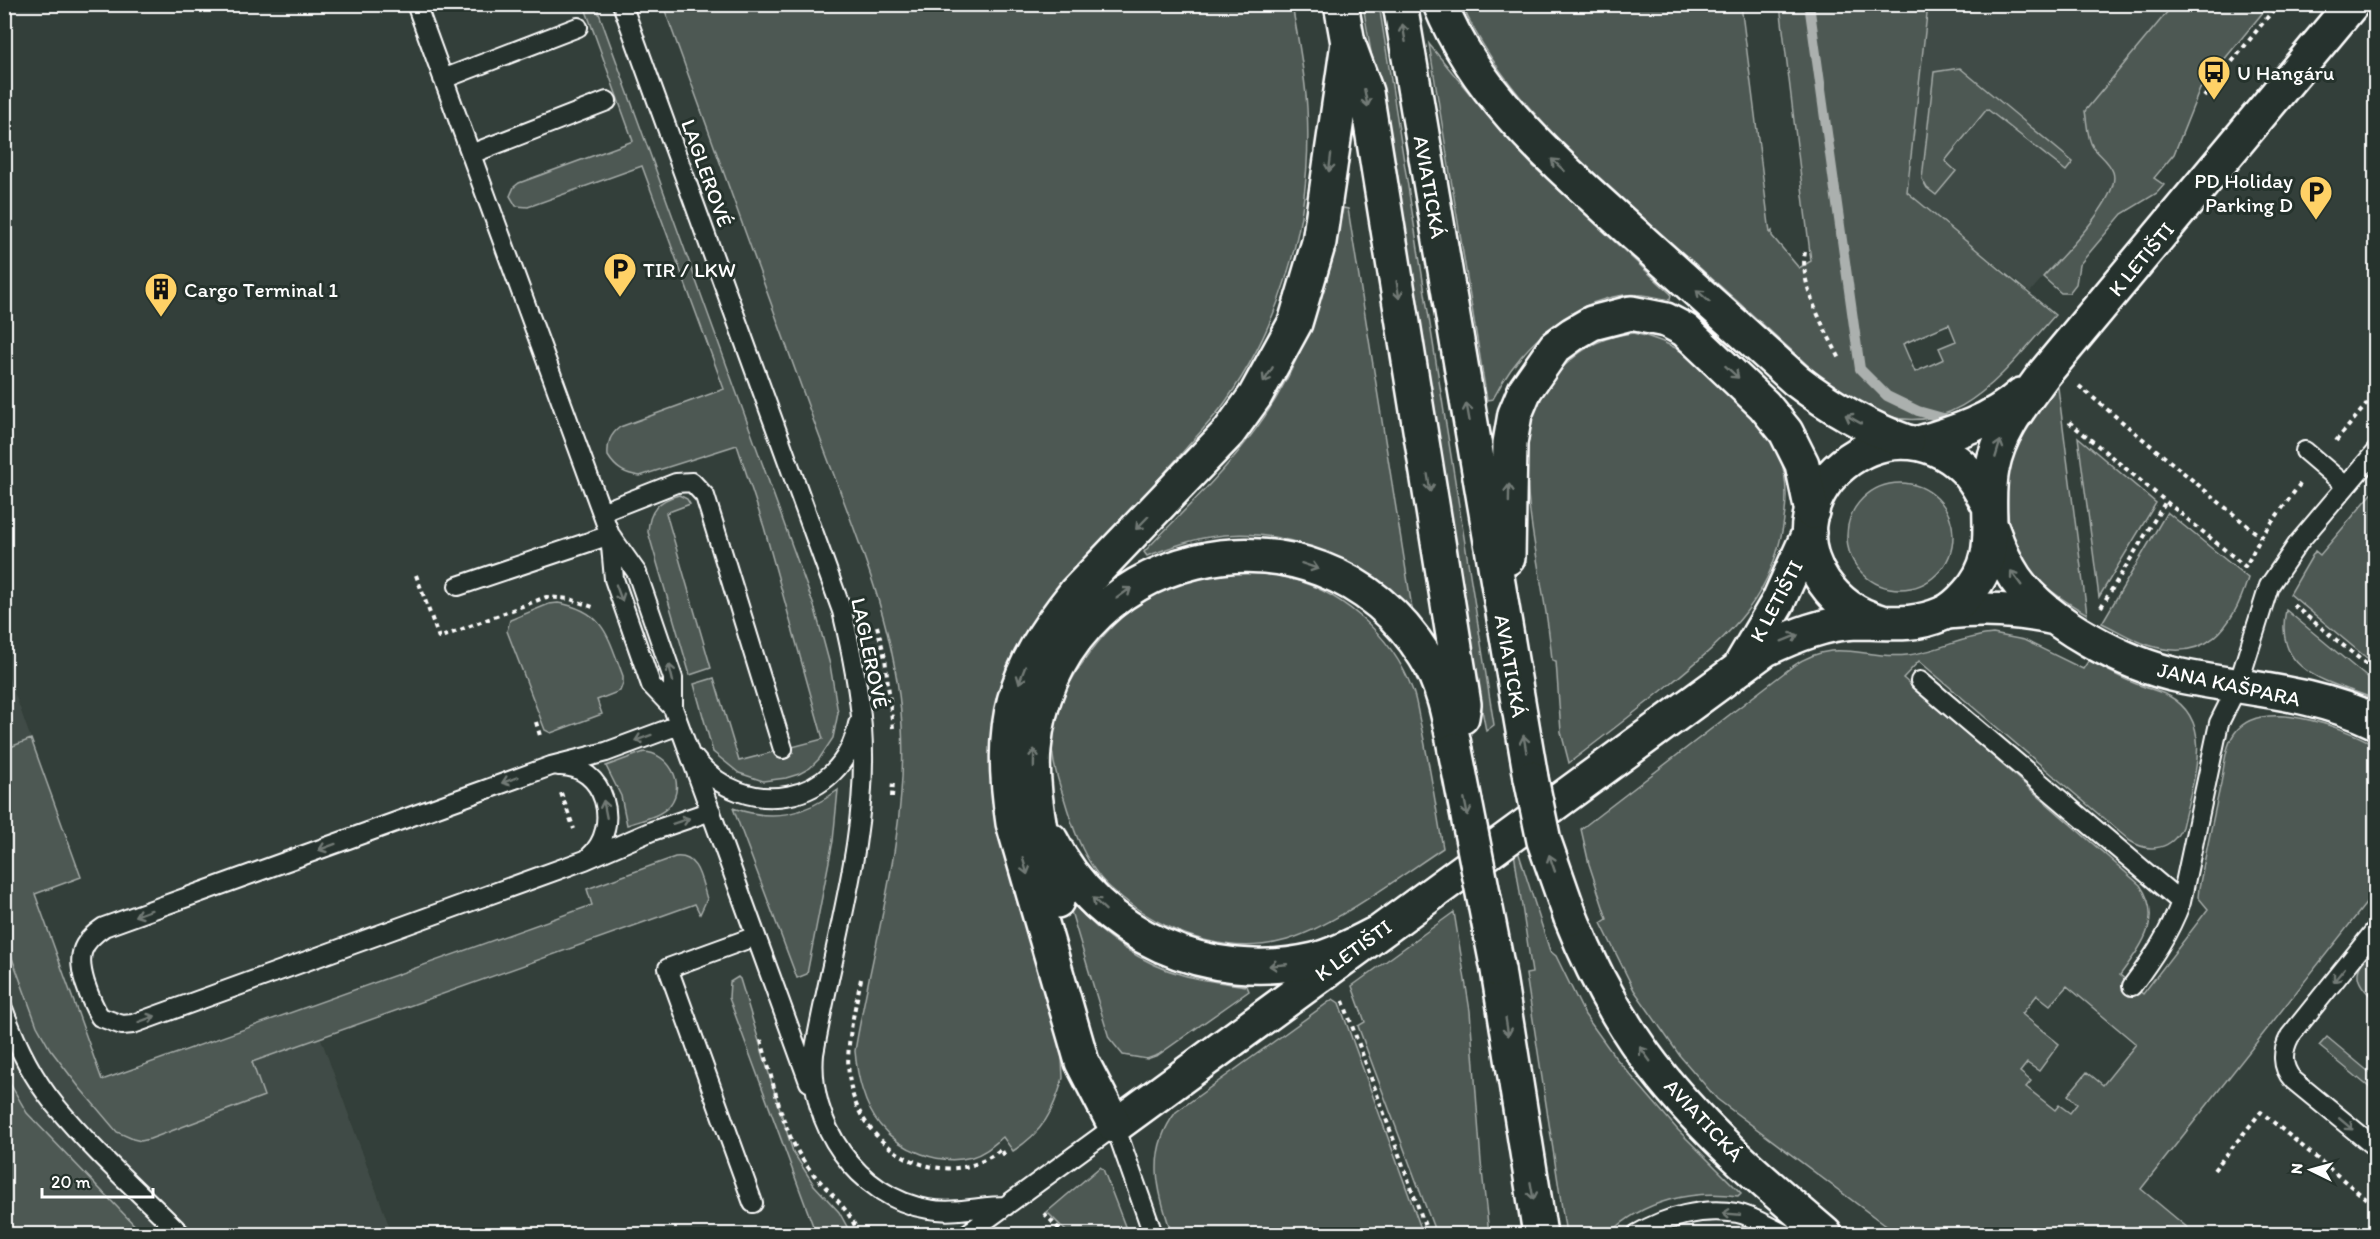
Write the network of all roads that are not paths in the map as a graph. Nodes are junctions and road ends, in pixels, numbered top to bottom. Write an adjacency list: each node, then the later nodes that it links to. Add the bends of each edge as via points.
1 (416, 4): 9 (lane)
2 (622, 4): 29 (lane, LAGLEROVÉ, via 842,611)
3 (1341, 4): 8 (main road)
4 (1400, 4): 25 (main road, AVIATICKÁ, one-way to 4)
5 (1440, 4): 13 (main road, one-way to 5, via 1853,420 1796,380 1552,159 1492,93 1449,28)
6 (2352, 4): 12 (main road, K LETIŠTI)
7 (578, 27): 9 (lane)
8 (1348, 42): 34 (main road, one-way to 34, via 1366,92 1464,704); 46 (main road, one-way to 46, via 1319,242 1295,323 1275,364 1229,432 1075,593 1054,620 1024,669 1008,725 1006,757 1013,823 1082,1062)
9 (443, 79): 11 (lane)
10 (607, 101): 11 (lane)
11 (471, 154): 17 (lane)
12 (2044, 374): 13 (main road, K LETIŠTI, via 1987,418 1954,434); 18 (main road, K LETIŠTI, one-way to 12, via 1992,469 2002,434)
13 (1913, 443): 18 (main road, via 1944,453 1966,470); 19 (main road, K LETIŠTI, via 1875,446 1847,459 1819,491)
14 (2376, 451): 16 (lane)
15 (2305, 452): 16 (lane)
16 (2346, 486): 28 (lane, via 2299,542 2269,586)
17 (602, 512): 20 (lane); 33 (lane, via 676,483 692,482 699,488 705,496)
18 (1990, 518): 22 (main road, K LETIŠTI, via 1990,549 1984,568 1975,586); 23 (main road, JANA KAŠPARA, one-way to 18, via 2016,579 2002,555)
19 (1811, 523): 24 (main road, K LETIŠTI, via 1812,555 1819,575 1832,593 1866,618); 25 (main road, one-way to 19, via 1510,443 1515,414 1525,390 1555,347 1592,323 1631,313 1666,320 1685,330 1749,388 1786,432 1802,464); 26 (main road, K LETIŠTI, via 1778,602)
20 (610, 535): 21 (lane); 30 (lane, via 638,573 673,678)
21 (458, 586)
22 (1946, 612): 23 (main road, JANA KAŠPARA, via 2019,610); 24 (main road, K LETIŠTI, via 1917,622)
23 (2055, 618): 28 (main road, JANA KAŠPARA, via 2089,639 2152,668)
24 (1886, 623): 26 (main road, K LETIŠTI, one-way to 24, via 1794,636 1855,622)
25 (1506, 635): 56 (main road, AVIATICKÁ, one-way to 25, bridge, via 1689,1108 1645,1055 1598,980 1544,841)
26 (1740, 667): 41 (main road, K LETIŠTI)
27 (1920, 681): 39 (lane)
28 (2238, 685): 31 (main road, JANA KAŠPARA, via 2339,708); 39 (lane, via 2219,723)
29 (859, 699): 32 (lane, via 856,735 849,751 825,779 792,795 775,799 738,793 708,774); 45 (lane, LAGLEROVÉ, via 863,738 861,795 853,858 814,1054 813,1083)
30 (676, 717): 32 (lane); 35 (lane, one-way to 35, via 606,752)
31 (2376, 722)
32 (687, 745): 36 (lane)
33 (783, 749)
34 (1455, 750): 37 (main road, one-way to 34, via 1034,783 1039,717 1064,655 1107,605 1144,581 1195,560 1228,555 1294,560 1355,586 1382,605 1425,656 1440,686); 53 (main road, one-way to 53, bridge, via 1498,970)
35 (551, 766): 38 (lane, one-way to 35, via 602,842 606,806 599,788 584,771 573,766); 38 (lane, one-way to 38, via 104,927 81,953 80,966 92,1004 100,1017 122,1025 134,1024)
36 (711, 811): 38 (lane, one-way to 36); 42 (lane)
37 (1039, 816): 41 (main road, one-way to 37, via 1316,959 1254,967 1193,958 1164,948 1111,915 1088,894 1052,844); 46 (main road, via 1052,884 1103,1056)
38 (585, 860)
39 (2181, 902): 43 (lane, via 2160,948)
40 (2376, 929): 47 (lane, one-way to 47, via 2290,1036 2284,1054 2286,1073)
41 (1373, 935): 46 (main road, K LETIŠTI)
42 (756, 936): 45 (lane); 48 (lane, via 668,968)
43 (2132, 986)
44 (4, 1011): 50 (lane, via 14,1037 54,1104)
45 (819, 1108): 49 (lane, LAGLEROVÉ, via 836,1144 857,1171 900,1201 946,1211)
46 (1115, 1126): 49 (lane, K LETIŠTI); 52 (lane)
47 (2376, 1148)
48 (753, 1203)
49 (1006, 1206): 51 (lane, K LETIŠTI)
50 (181, 1234)
51 (967, 1234)
52 (1153, 1234)
53 (1540, 1234)
54 (1637, 1234): 55 (lane, one-way to 54, via 1738,1213 1677,1216)
55 (1785, 1234)
56 (1825, 1234)

